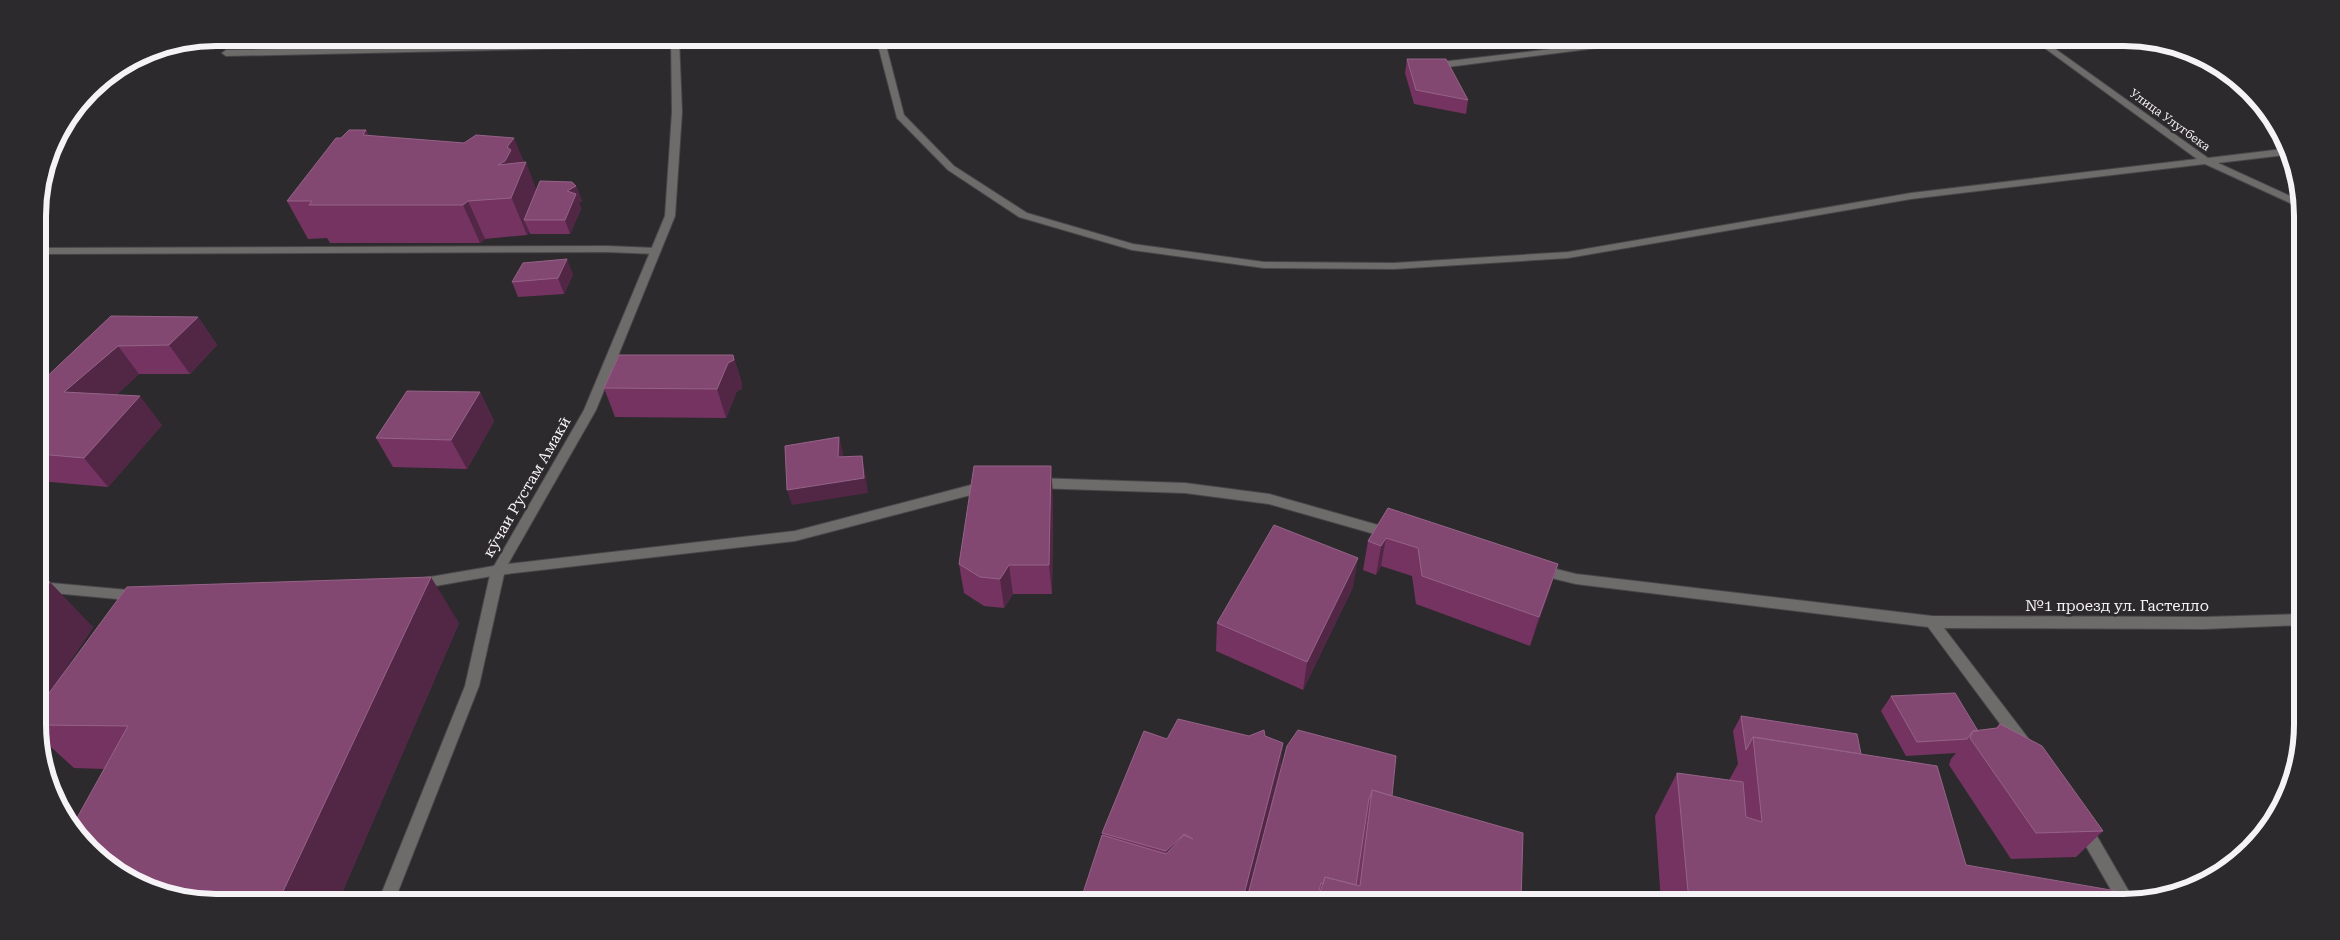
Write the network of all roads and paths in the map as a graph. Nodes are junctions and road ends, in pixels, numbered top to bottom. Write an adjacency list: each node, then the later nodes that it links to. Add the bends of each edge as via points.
1 (488, 46): 6 (street)
2 (675, 46): 12 (street, кӯчаи Рустам Амакӣ, via 677,112 670,216)
3 (884, 46): 9 (street, via 900,116 951,168 1023,215 1132,248 1264,265 1394,266 1568,255 1911,196)
4 (1594, 46): 7 (street)
5 (2046, 46): 9 (street, Улица Улугбека)
6 (226, 53)
7 (1428, 66)
8 (2281, 152): 9 (street)
9 (2204, 160): 10 (street, Улица Улугбека)
10 (2293, 201)
11 (47, 251): 12 (street)
12 (656, 251): 17 (street, кӯчаи Рустам Амакӣ, via 590,410)
13 (1001, 482): 17 (street, via 795,536)
14 (1020, 483): 15 (street, via 1185,488 1269,499)
15 (1408, 539)
16 (1529, 568): 22 (street, №1 проезд ул. Гастелло, via 1576,578)
17 (498, 570): 18 (street, кӯчаи Рустам Амакӣ); 26 (street, via 472,686)
18 (404, 586)
19 (46, 588): 20 (street)
20 (152, 597)
21 (2294, 620): 22 (street, №1 проезд ул. Гастелло)
22 (1932, 622): 23 (street)
23 (2030, 754)
24 (2076, 816): 25 (street)
25 (2121, 893)
26 (389, 894)

